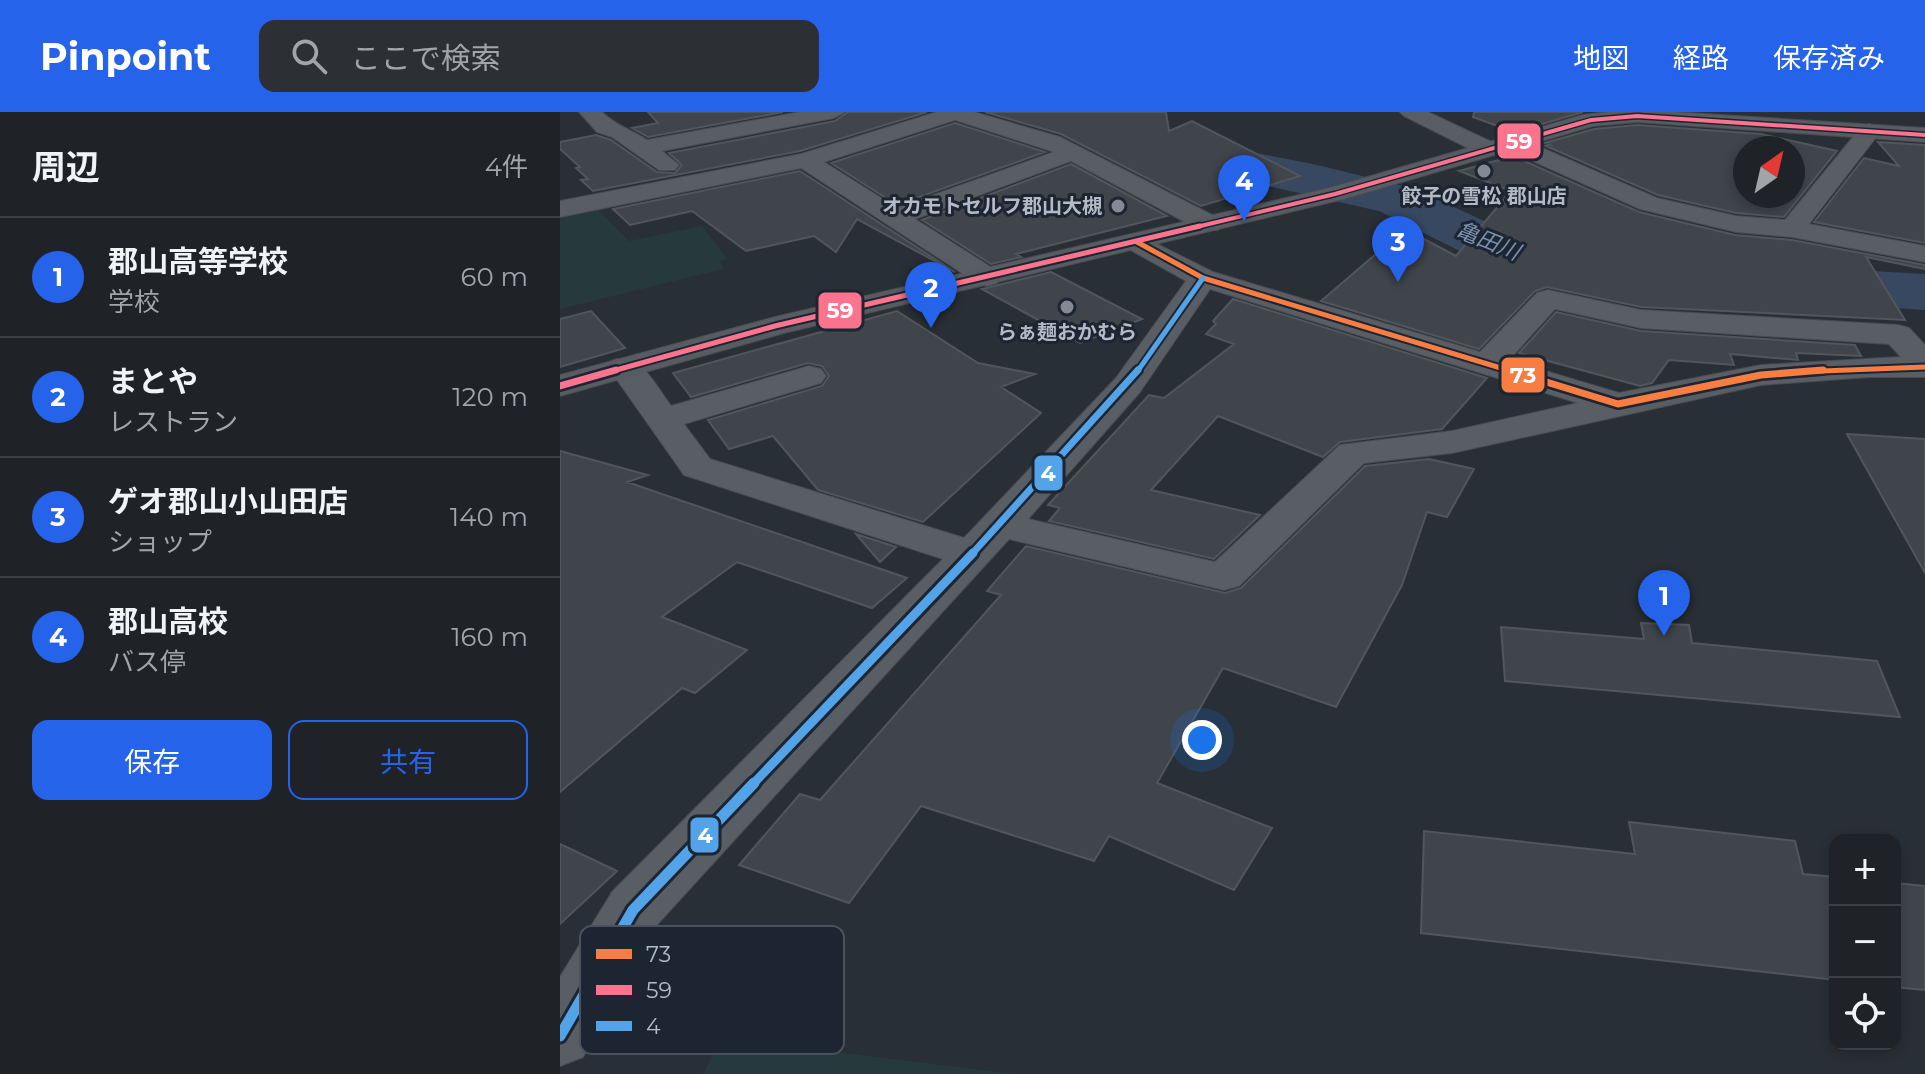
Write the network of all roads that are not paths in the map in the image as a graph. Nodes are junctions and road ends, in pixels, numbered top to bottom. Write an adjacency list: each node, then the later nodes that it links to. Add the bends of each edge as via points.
1 (590, 112): 9 (street)
2 (834, 112): 9 (street)
3 (955, 112): 10 (street); 11 (street)
4 (1411, 112): 8 (street)
5 (1615, 114): 6 (street); 8 (street)
6 (1855, 124): 7 (street); 16 (street)
7 (1925, 135)
8 (1498, 146): 15 (street); 16 (street, via 1649,204 1736,224)
9 (643, 148): 12 (street)
10 (1072, 153): 14 (street, via 937,206); 15 (street)
11 (805, 160): 12 (street); 14 (street)
12 (692, 182): 13 (street)
13 (560, 209)
14 (894, 217): 19 (street)
15 (1209, 224): 17 (street)
16 (1792, 229): 18 (street)
17 (1137, 242): 19 (street); 20 (street)
18 (1925, 254)
19 (987, 277): 23 (street)
20 (1203, 278): 21 (street); 28 (street, via 1128,385)
21 (1487, 364): 22 (street, via 1548,299 1641,319 1898,335); 26 (street)
22 (1925, 366): 26 (street, via 1761,375)
23 (625, 367): 25 (street); 27 (street)
24 (809, 376): 27 (street)
25 (560, 386)
26 (1618, 404): 28 (street, via 1452,442 1353,453 1224,577)
27 (663, 419): 28 (street, via 697,467)
28 (986, 539): 29 (street, via 633,910)
29 (624, 926)
30 (580, 1001): 31 (street)
31 (560, 1036)

